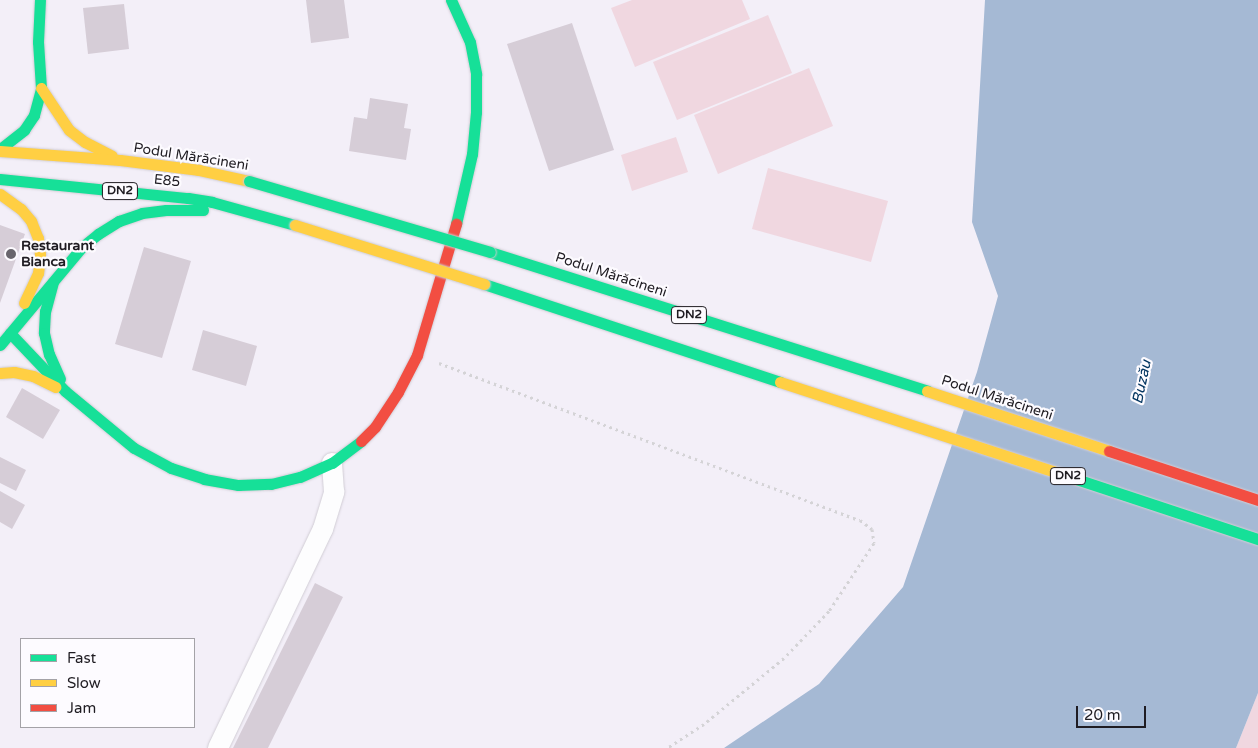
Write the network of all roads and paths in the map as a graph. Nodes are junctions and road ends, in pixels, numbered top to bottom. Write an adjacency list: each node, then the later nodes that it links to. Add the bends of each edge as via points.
1 (40, 0): 3 (main road)
2 (451, 0): 12 (main road, via 470,42 476,74 472,154 464,196)
3 (41, 88): 4 (main road, via 34,115 24,130); 5 (main road, via 69,130)
4 (0, 150): 5 (main road, DN2)
5 (120, 160): 16 (main road, Podul Mărăcineni / DN2, bridge, via 199,170 250,181 490,252)
6 (0, 178): 8 (main road, E85 / DN2, via 188,198)
7 (0, 194): 10 (main road, via 21,208 31,221 40,255 38,273)
8 (240, 210): 9 (main road, via 166,210 120,220 82,248); 17 (main road, DN2, bridge, via 484,284)
9 (53, 282): 10 (main road); 14 (main road, via 45,311 44,333)
10 (10, 333): 11 (main road); 14 (main road)
11 (0, 344)
12 (417, 355): 15 (main road, via 375,428); 19 (path, via 860,520 872,529 874,543 829,611 777,664 704,724)
13 (0, 373): 14 (main road, via 34,376)
14 (65, 391): 15 (main road, via 134,448 171,468 204,479 238,485 271,484 300,477)
15 (332, 463): 18 (street, via 334,492 322,528)
16 (1258, 500)
17 (1258, 539)
18 (218, 748)
19 (667, 748)

